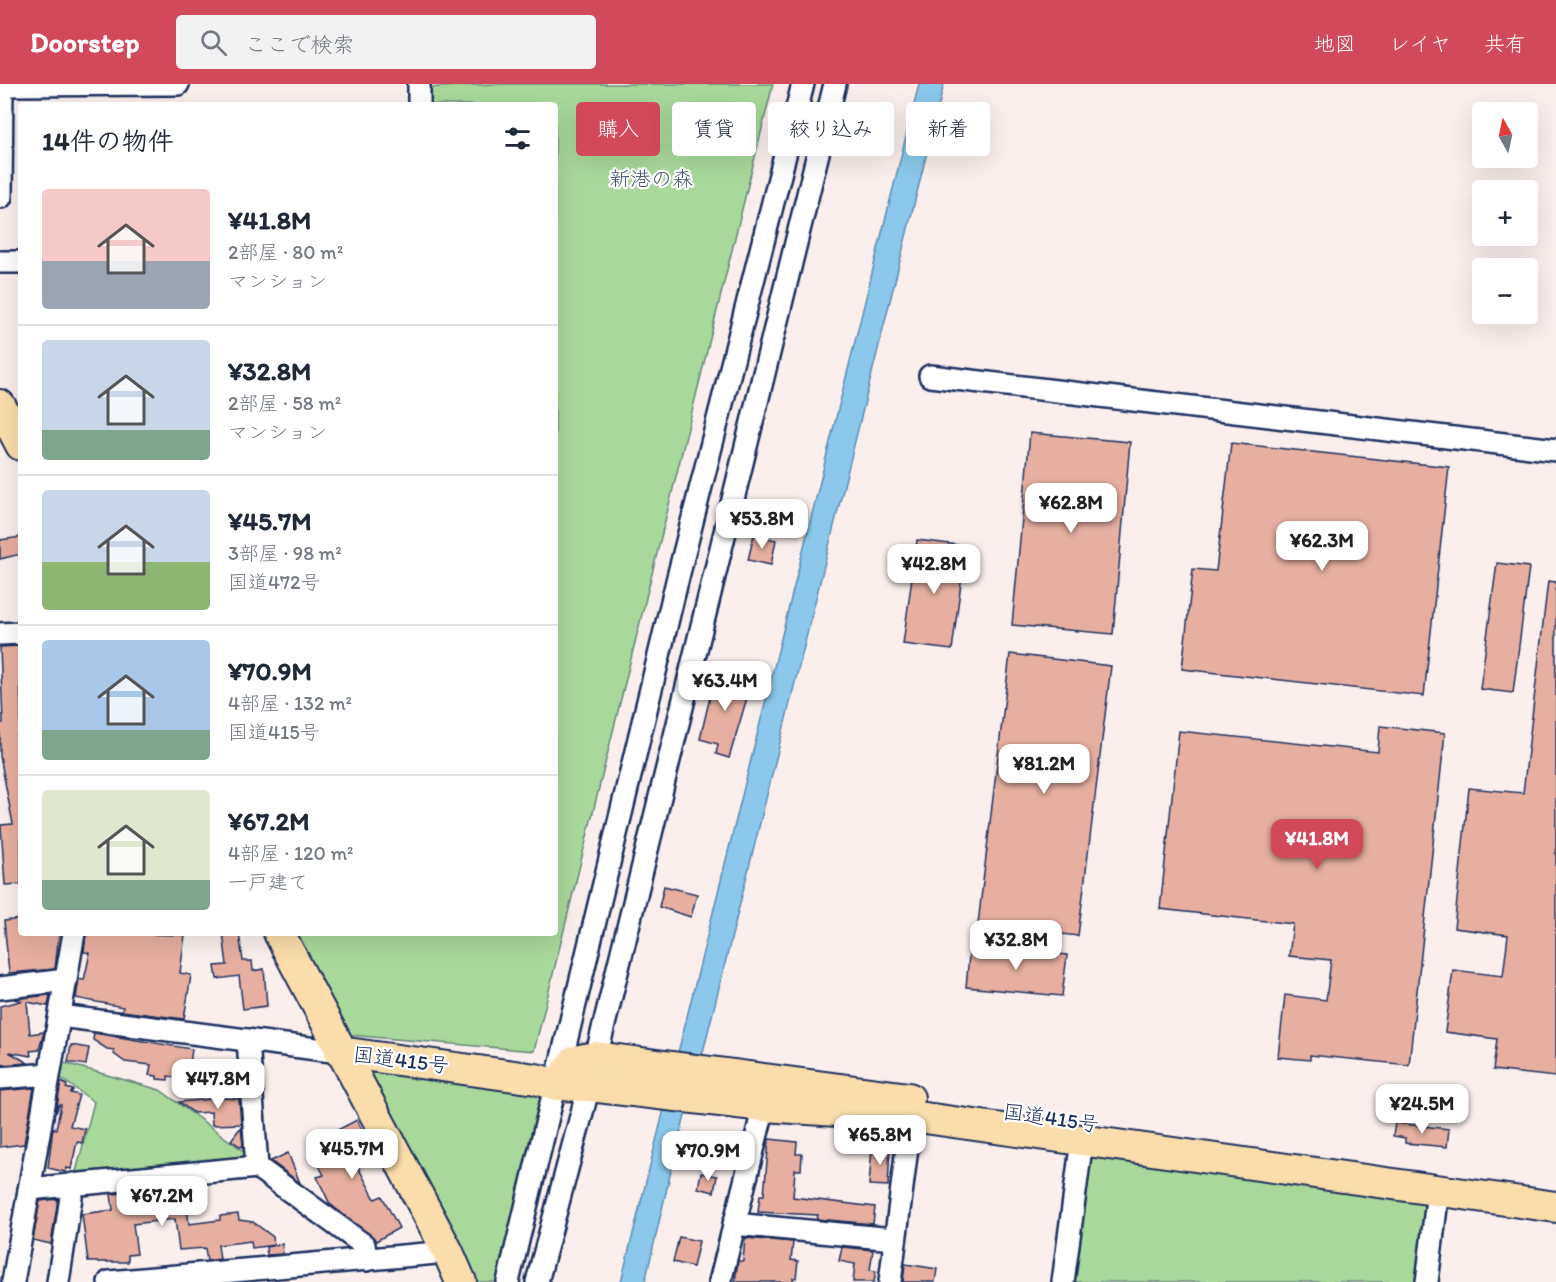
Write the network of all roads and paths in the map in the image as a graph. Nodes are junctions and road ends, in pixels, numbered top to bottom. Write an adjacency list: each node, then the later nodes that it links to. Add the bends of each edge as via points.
1 (178, 84): 5 (street)
2 (419, 84): 6 (street)
3 (803, 84): 26 (street, via 677,581)
4 (835, 84): 23 (street)
5 (2, 85): 7 (street)
6 (419, 102)
7 (1, 197)
8 (0, 262): 9 (street)
9 (18, 262)
10 (930, 376): 13 (street)
11 (2, 412): 12 (highway)
12 (18, 440)
13 (1556, 450)
14 (18, 633): 15 (street)
15 (0, 634)
16 (73, 936): 18 (street)
17 (281, 936): 22 (highway, 国道415号)
18 (66, 980): 19 (street); 20 (street)
19 (0, 988)
20 (60, 1016): 21 (street); 24 (street)
21 (248, 1040): 22 (street); 31 (street)
22 (340, 1052): 26 (highway, 国道415号); 39 (highway)
23 (596, 1057): 26 (highway, via 576,1061); 27 (street); 34 (highway, 国道415号)
24 (49, 1074): 25 (street); 33 (street)
25 (0, 1078)
26 (557, 1085): 27 (highway, 国道415号); 46 (street)
27 (589, 1086): 28 (highway, 国道415号); 47 (street)
28 (764, 1106): 29 (highway, 国道415号); 37 (street)
29 (911, 1116): 30 (highway, 国道415号); 38 (street)
30 (1082, 1140): 35 (highway, 国道415号); 50 (street)
31 (257, 1167): 32 (street); 40 (street, via 364,1245)
32 (73, 1184): 33 (street); 43 (street)
33 (29, 1188): 42 (street)
34 (1556, 1188)
35 (1438, 1191): 36 (highway, 国道415号); 51 (street)
36 (1556, 1208)
37 (734, 1224): 38 (street); 48 (street)
38 (894, 1239): 49 (street)
39 (448, 1252): 40 (street); 45 (highway)
40 (366, 1260): 41 (street)
41 (244, 1277): 44 (street)
42 (13, 1282)
43 (58, 1282)
44 (109, 1282)
45 (461, 1282)
46 (508, 1282)
47 (537, 1282)
48 (720, 1282)
49 (890, 1282)
50 (1063, 1282)
51 (1427, 1282)

